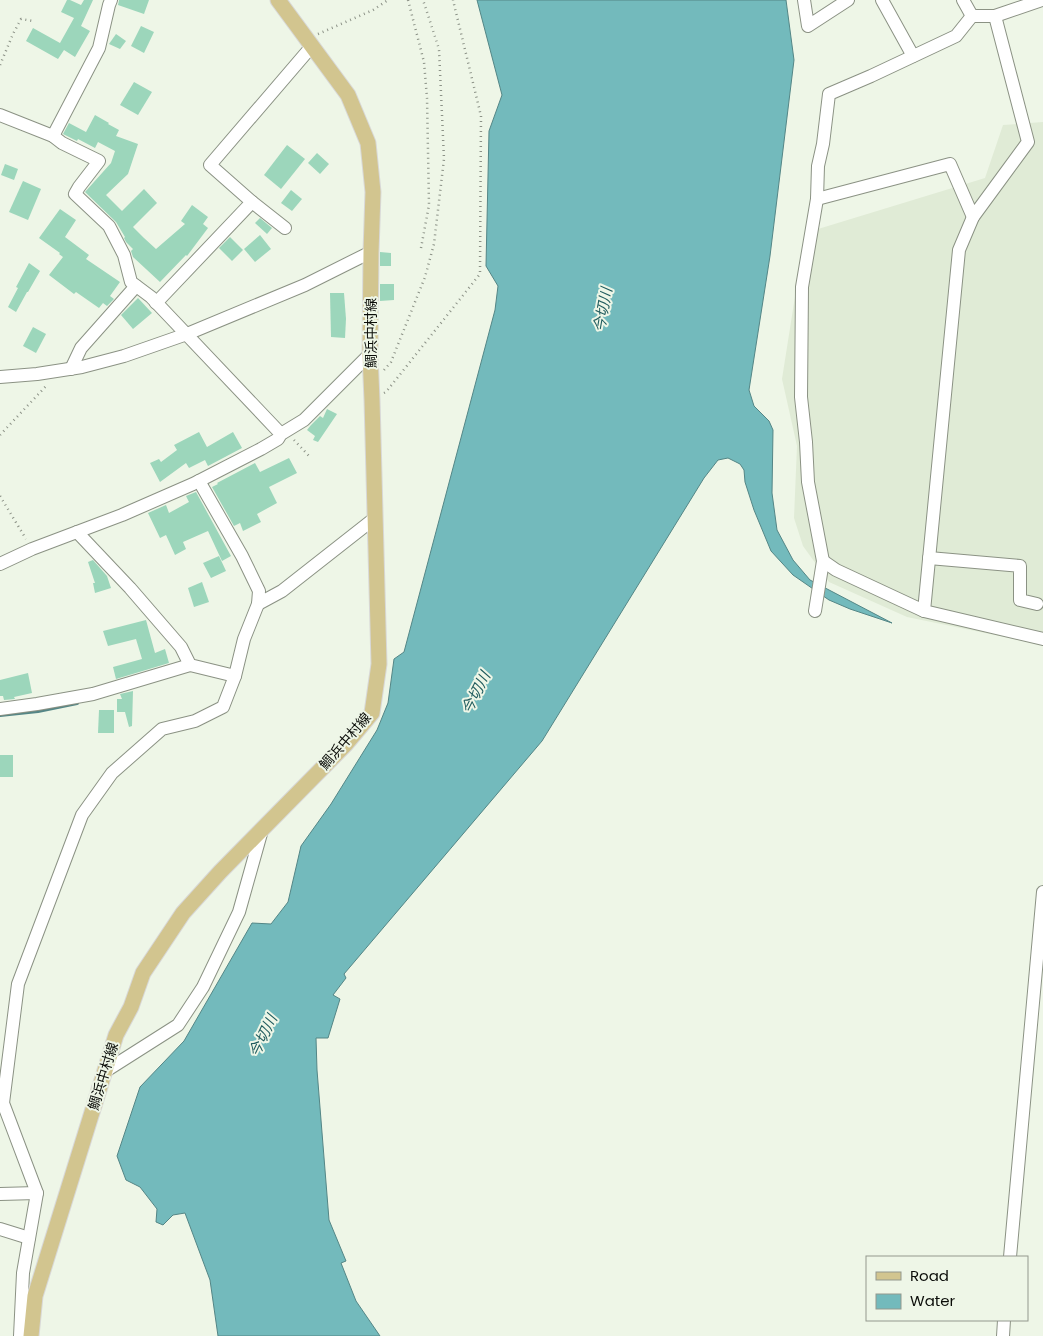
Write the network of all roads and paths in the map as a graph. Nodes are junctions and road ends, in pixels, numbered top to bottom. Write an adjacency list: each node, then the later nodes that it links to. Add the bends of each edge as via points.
1 (111, 0): 19 (street, via 99,48)
2 (278, 0): 15 (main road, 鯛浜中村線)
3 (388, 0): 15 (path)
4 (408, 0): 24 (path, via 424,62 427,98 429,204)
5 (424, 0): 32 (path, via 439,49 444,159 434,244 426,277 392,362)
6 (453, 0): 33 (path, via 481,116 480,274 386,392)
7 (804, 0): 8 (street, via 808,26)
8 (848, 0)
9 (882, 0): 16 (street)
10 (963, 0): 12 (street)
11 (1042, 0): 13 (street)
12 (972, 16): 13 (street); 16 (street, via 956,36)
13 (995, 16): 22 (street, via 1028,142)
14 (33, 21): 17 (path, via 21,19)
15 (309, 42): 21 (street, via 210,165); 25 (main road, 鯛浜中村線, via 348,95 368,143 373,192)
16 (913, 56): 20 (street, via 829,94)
17 (0, 65)
18 (0, 115): 19 (street)
19 (53, 136): 26 (street, via 99,161 75,194 109,226 124,255 131,282)
20 (816, 199): 22 (street, via 950,164); 43 (street, via 802,287 801,397 808,482)
21 (252, 202): 23 (street); 27 (street)
22 (973, 217): 42 (street, via 959,250)
23 (285, 228)
24 (421, 248)
25 (371, 252): 28 (street, via 305,285); 29 (main road, 鯛浜中村線)
26 (136, 286): 27 (street); 30 (street)
27 (156, 303): 28 (street)
28 (187, 334): 30 (street, via 124,356); 34 (street)
29 (370, 354): 32 (main road, 鯛浜中村線); 34 (street, via 304,420)
30 (66, 369): 31 (street); 35 (path)
31 (0, 376)
32 (371, 384): 33 (main road, 鯛浜中村線)
33 (372, 400): 39 (main road, 鯛浜中村線)
34 (283, 433): 36 (path); 37 (street, via 261,449)
35 (0, 435)
36 (310, 457)
37 (199, 481): 40 (street); 45 (street, via 259,591)
38 (0, 496): 41 (path)
39 (375, 518): 45 (street, via 282,591); 53 (main road, 鯛浜中村線, via 379,664 372,712 346,744)
40 (77, 532): 41 (street); 50 (street, via 181,647)
41 (32, 549): 44 (street)
42 (929, 558): 46 (street, via 1020,566 1020,600); 48 (street)
43 (823, 561): 47 (street); 48 (street)
44 (0, 564)
45 (258, 604): 51 (street, via 244,639)
46 (1037, 604)
47 (815, 611)
48 (924, 611): 49 (street)
49 (1043, 639)
50 (190, 665): 51 (street); 52 (street, via 94,694)
51 (235, 676): 56 (street, via 223,707 195,720 162,729 112,773 82,815 18,984 3,1103)
52 (0, 709)
53 (262, 830): 55 (main road, 鯛浜中村線, via 183,913 142,973); 55 (street, via 239,912 203,987 178,1025)
54 (1043, 892): 60 (street)
55 (104, 1072): 63 (main road, 鯛浜中村線, via 35,1296)
56 (36, 1193): 57 (street); 59 (street)
57 (0, 1194)
58 (0, 1229): 59 (street)
59 (29, 1238): 62 (street, via 23,1273)
60 (1010, 1256)
61 (1004, 1321): 64 (street)
62 (20, 1336)
63 (31, 1336)
64 (1003, 1336)

